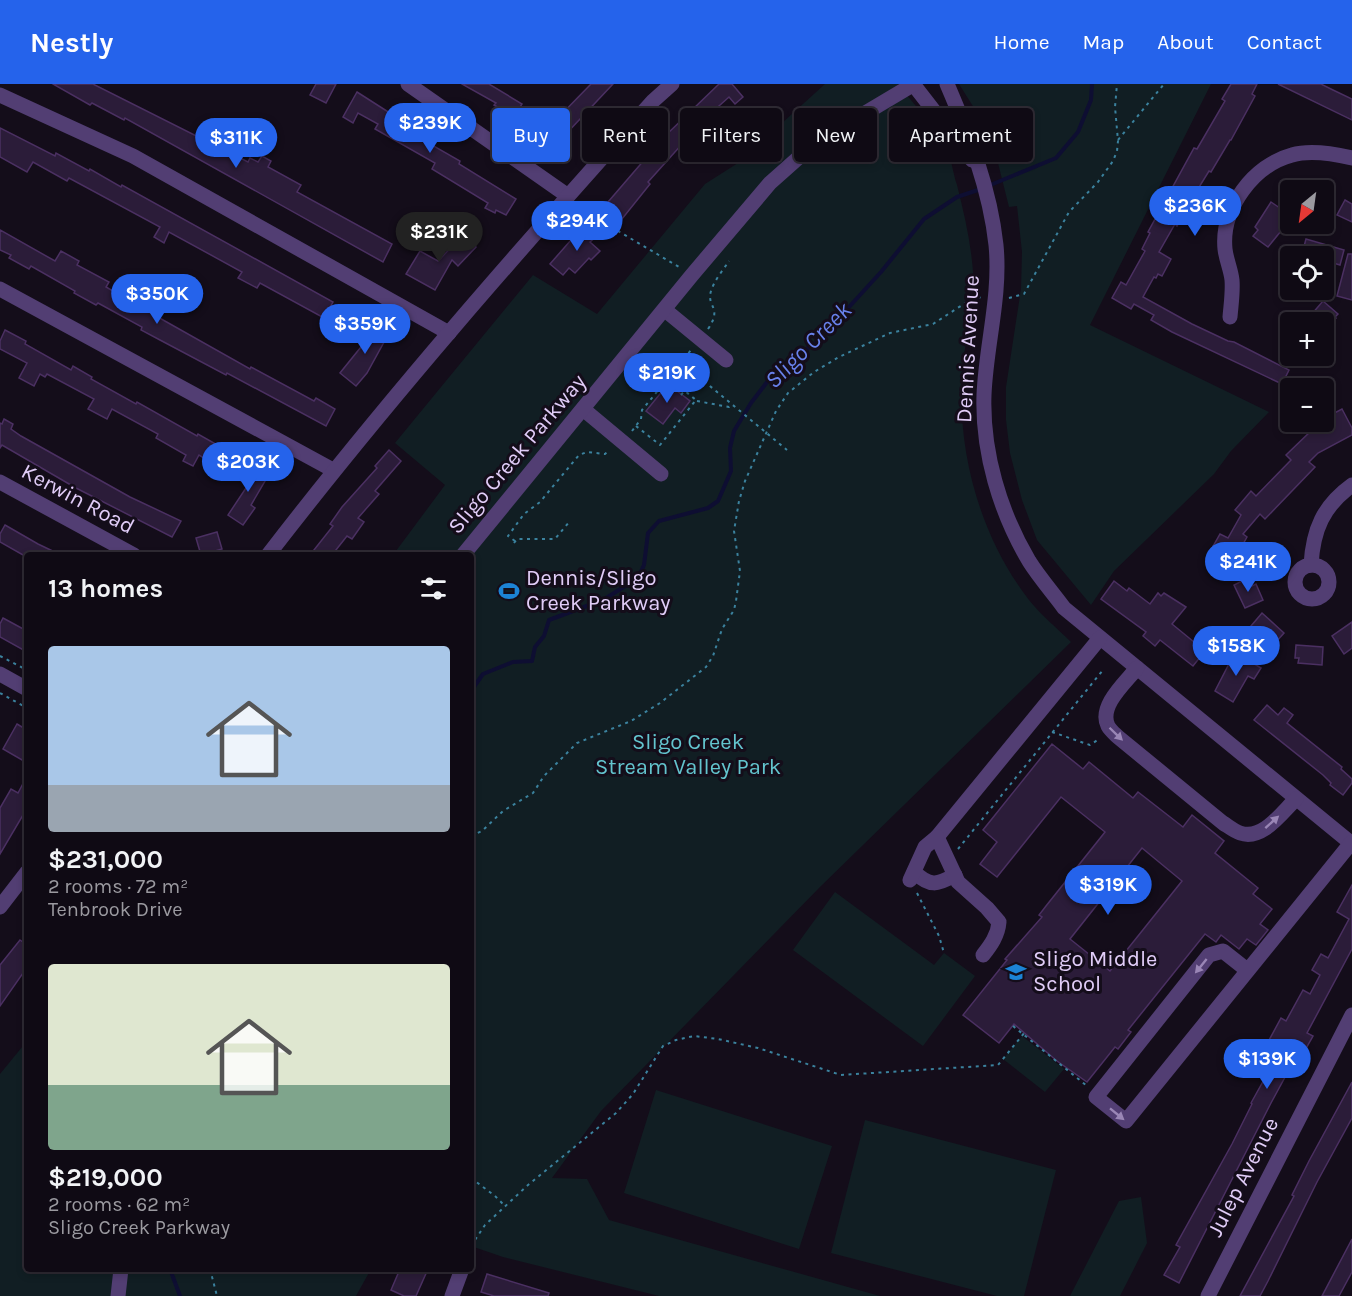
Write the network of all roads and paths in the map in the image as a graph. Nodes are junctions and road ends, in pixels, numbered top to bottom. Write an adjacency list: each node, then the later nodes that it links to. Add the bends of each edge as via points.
1 (408, 84): 11 (street)
2 (672, 84): 11 (street, via 652,101)
3 (913, 84): 10 (street, Dennis Avenue); 14 (street, Sligo Creek Parkway, via 815,143 770,183)
4 (947, 84): 10 (street, Dennis Avenue)
5 (1118, 84): 8 (path)
6 (1164, 84): 8 (path)
7 (0, 95): 20 (street, via 133,156)
8 (1118, 141): 17 (path, via 1108,170 1069,212 1024,294)
9 (1352, 158): 19 (street, via 1293,154 1262,169 1238,197 1228,220 1225,248 1232,280)
10 (979, 170): 44 (street, Dennis Avenue, via 996,247 996,297 984,395 986,438 996,486 1029,561 1064,608)
11 (568, 196): 20 (street)
12 (579, 207): 14 (path)
13 (729, 261): 21 (path, via 711,290 716,313)
14 (692, 275): 18 (street, Sligo Creek Parkway)
15 (0, 289): 35 (street)
16 (979, 297): 32 (path, via 933,324 890,333 814,372 781,401)
17 (1010, 298)
18 (665, 310): 21 (street); 30 (street, Sligo Creek Parkway)
19 (1230, 317)
20 (449, 333): 35 (street)
21 (700, 339): 22 (street); 23 (path)
22 (721, 356): 24 (path)
23 (681, 362): 24 (path); 25 (path)
24 (697, 376): 26 (path); 29 (path)
25 (668, 378): 26 (path); 31 (path, via 642,410)
26 (684, 391): 27 (path); 28 (path)
27 (681, 394)
28 (696, 400): 29 (path, via 729,407); 31 (path, via 660,445)
29 (731, 404): 32 (path)
30 (583, 409): 33 (street); 42 (street, Sligo Creek Parkway)
31 (636, 426): 33 (path)
32 (767, 434): 34 (path); 56 (path, via 745,481 735,515 740,571 734,610 706,667 631,721 577,743 533,793)
33 (620, 440): 36 (street); 39 (path, via 605,454 579,455 508,536 514,542 555,539)
34 (787, 450)
35 (333, 470): 41 (street)
36 (661, 474)
37 (0, 482): 40 (street, Kerwin Road)
38 (1352, 485): 43 (street, via 1331,502 1319,524)
39 (570, 520)
40 (128, 552)
41 (270, 552)
42 (465, 552)
43 (1311, 565)
44 (1100, 638): 47 (street, Dennis Avenue); 57 (street)
45 (0, 656): 46 (path)
46 (24, 668)
47 (1137, 668): 55 (street, Dennis Avenue); 55 (street, one-way to 55, via 1106,711 1108,726 1118,737 1214,816 1242,834 1256,833 1269,825)
48 (1103, 670): 53 (path)
49 (0, 674): 50 (street)
50 (24, 687)
51 (0, 693): 52 (path)
52 (24, 706)
53 (1052, 732): 54 (path, via 1090,744); 59 (path)
54 (1102, 737)
55 (1296, 799): 58 (street, Dennis Avenue)
56 (474, 835)
57 (937, 837): 60 (street); 62 (street, via 925,848)
58 (1351, 844): 66 (street)
59 (958, 849)
60 (955, 875): 62 (street, via 940,884); 65 (street, via 999,922 992,944)
61 (24, 876): 63 (street)
62 (912, 876): 64 (path)
63 (0, 907)
64 (944, 953)
65 (983, 955)
66 (1247, 970): 66 (street, one-way to 66, via 1223,951 1209,955 1096,1097 1126,1121)
67 (1352, 1014): 80 (street, Julep Avenue)
68 (1012, 1026): 69 (path)
69 (1024, 1034): 70 (path); 72 (path, via 998,1065 842,1075 718,1039 694,1036 676,1040 663,1046 633,1094 616,1113)
70 (1090, 1088)
71 (474, 1180): 72 (path)
72 (505, 1206): 73 (path)
73 (474, 1242)
74 (121, 1272): 77 (street)
75 (211, 1272): 78 (path)
76 (461, 1272): 79 (street)
77 (118, 1296)
78 (217, 1296)
79 (452, 1296)
80 (1208, 1296)

